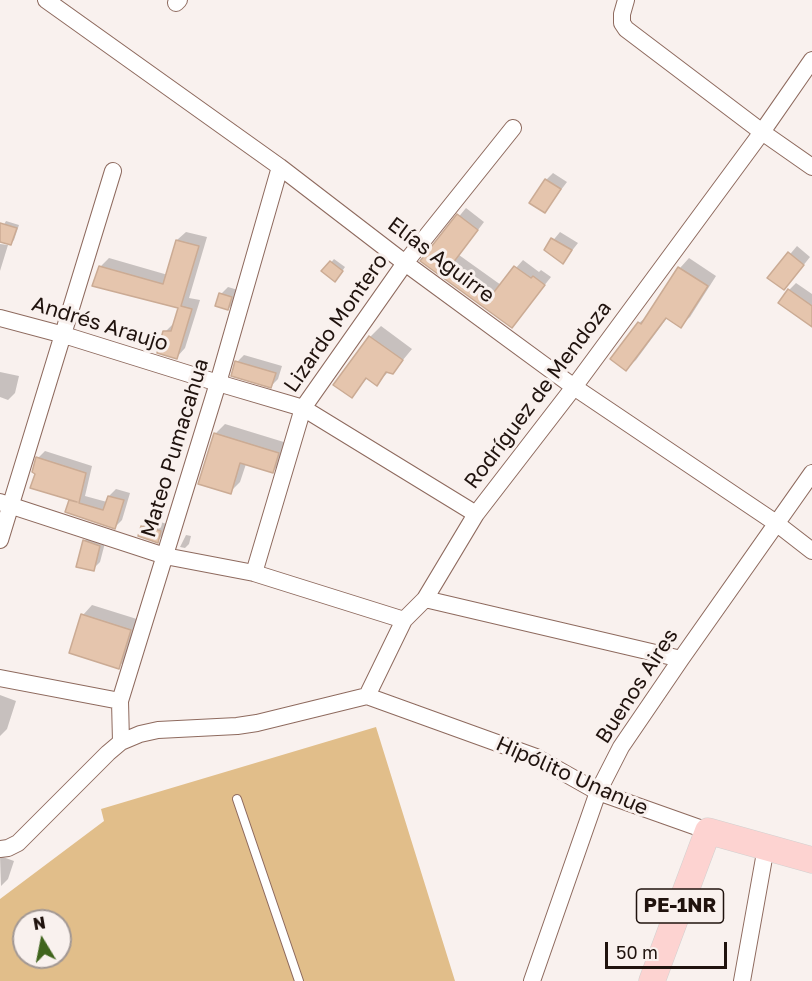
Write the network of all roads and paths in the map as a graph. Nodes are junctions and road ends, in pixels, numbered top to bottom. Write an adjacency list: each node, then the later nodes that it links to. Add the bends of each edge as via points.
1 (46, 0): 6 (street, Elías Aguirre)
2 (626, 0): 5 (street, via 622,14 626,29)
3 (812, 60): 5 (street, Rodríguez de Mendoza)
4 (513, 128): 9 (street, Lizardo Montero)
5 (762, 132): 7 (street); 13 (street, Rodríguez de Mendoza)
6 (280, 167): 9 (street, Elías Aguirre); 12 (street, Mateo Pumacahua)
7 (812, 167)
8 (113, 171): 11 (street)
9 (405, 263): 13 (street, Elías Aguirre); 14 (street, Lizardo Montero)
10 (0, 318): 11 (street, Andrés Araujo)
11 (64, 335): 12 (street, Andrés Araujo); 16 (street)
12 (218, 383): 14 (street, Andrés Araujo); 21 (street, Mateo Pumacahua)
13 (574, 387): 17 (street, Rodríguez de Mendoza); 18 (street, Elías Aguirre)
14 (303, 408): 17 (street, Andrés Araujo); 22 (street, Lizardo Montero)
15 (812, 473): 18 (street, Buenos Aires)
16 (6, 503): 19 (street); 21 (street)
17 (476, 514): 23 (street, Rodríguez de Mendoza)
18 (776, 523): 20 (street, Elías Aguirre); 25 (street, Buenos Aires)
19 (0, 540)
20 (812, 551)
21 (165, 556): 22 (street); 28 (street, Mateo Pumacahua)
22 (254, 573): 24 (street)
23 (425, 599): 24 (street, Rodríguez de Mendoza); 25 (street)
24 (404, 620): 27 (street, Rodríguez de Mendoza)
25 (681, 659): 30 (street, Buenos Aires, via 621,747)
26 (0, 678): 28 (street)
27 (368, 696): 29 (street, via 257,723 158,730); 30 (street, Hipólito Unanue, via 536,757)
28 (120, 701): 29 (street, Mateo Pumacahua)
29 (121, 742): 34 (street, via 18,843)
30 (598, 792): 32 (street, Hipólito Unanue); 37 (street, Buenos Aires)
31 (237, 799): 36 (lane)
32 (708, 831): 33 (main road, Hipólito Unanue); 38 (main road, PE-1NR)
33 (766, 847): 35 (main road, Hipólito Unanue); 39 (street)
34 (0, 849)
35 (812, 860)
36 (298, 981)
37 (532, 981)
38 (652, 981)
39 (742, 981)

